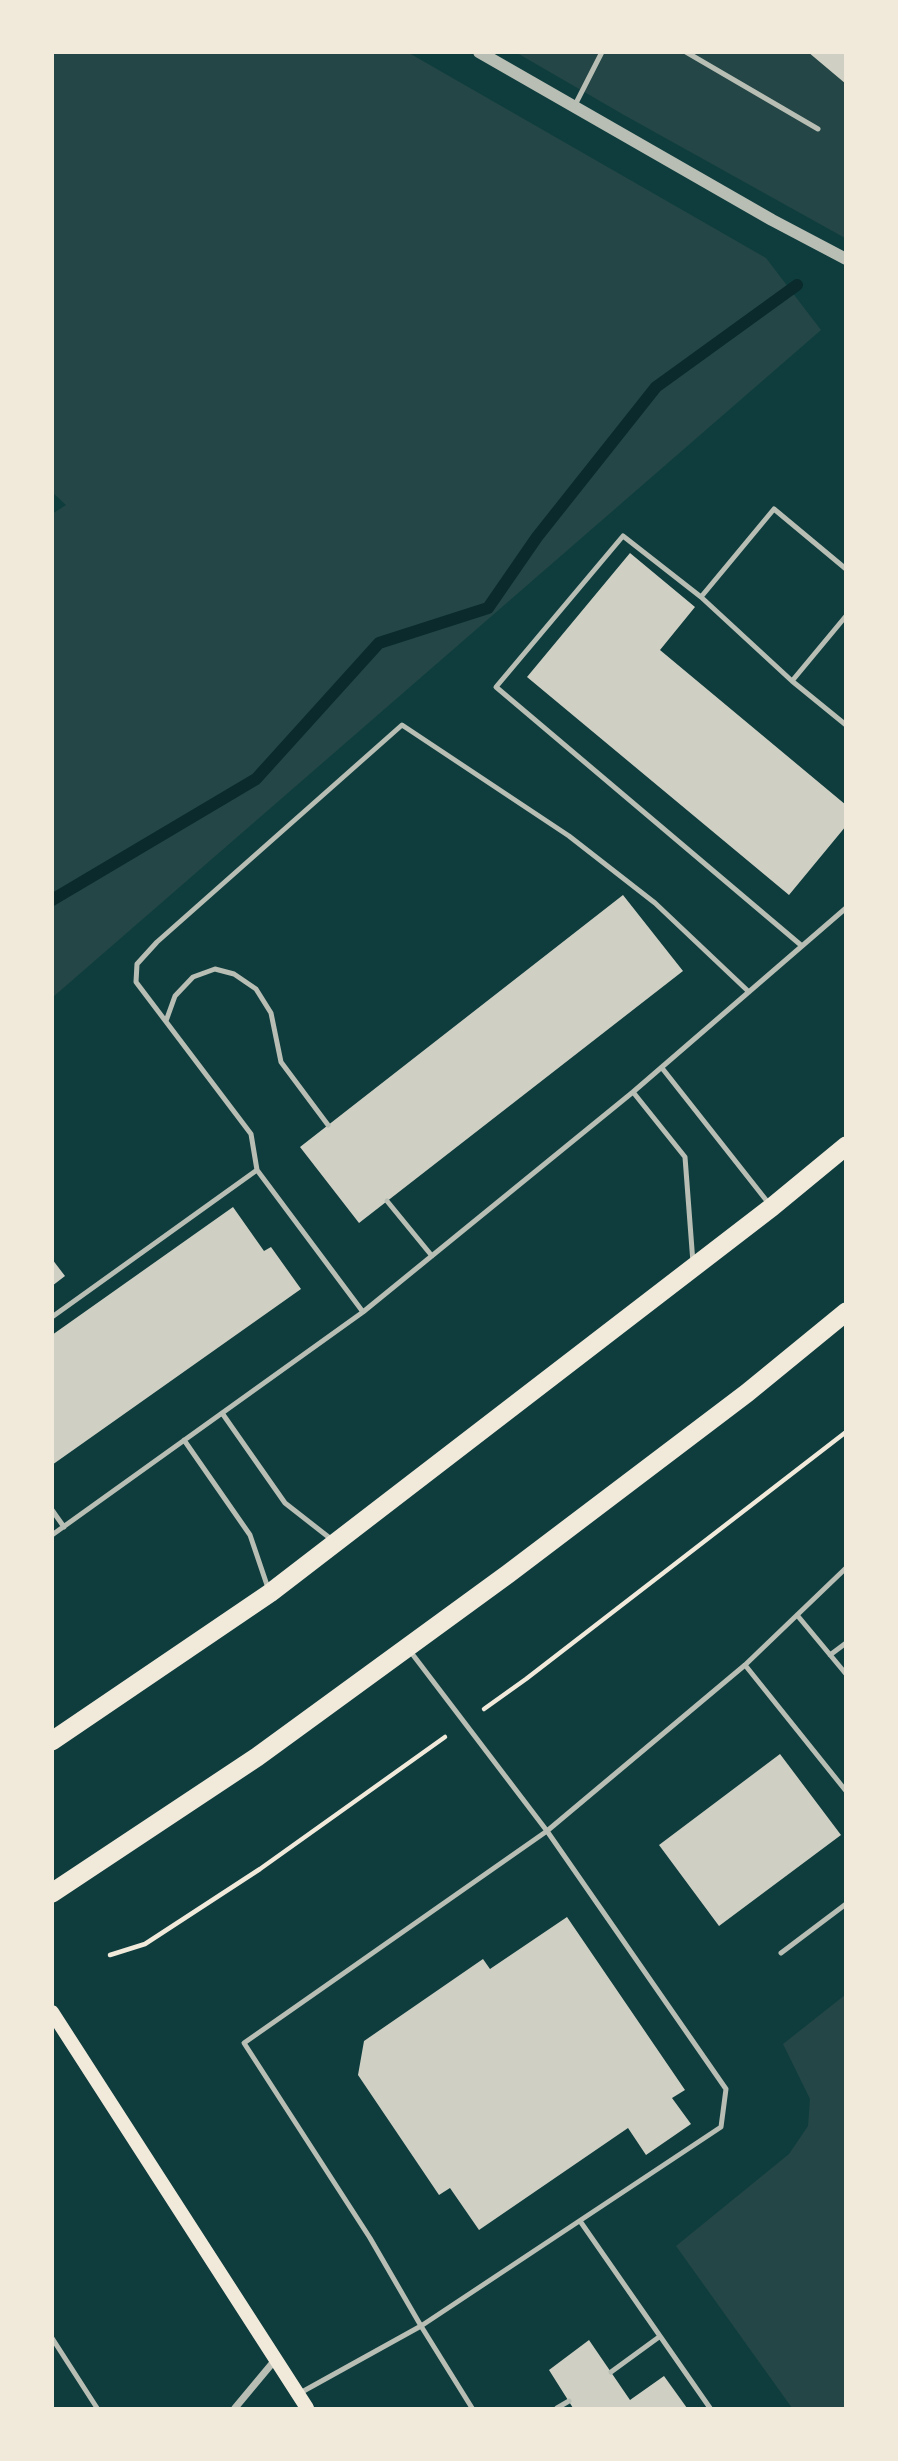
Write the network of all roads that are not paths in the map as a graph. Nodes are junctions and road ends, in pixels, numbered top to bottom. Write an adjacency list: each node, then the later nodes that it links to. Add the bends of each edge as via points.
1 (479, 52): 4 (street)
2 (602, 52): 4 (lane)
3 (686, 52): 5 (lane)
4 (574, 107): 6 (street)
5 (818, 129)
6 (845, 259)
7 (845, 569): 8 (lane, via 774,509)
8 (701, 597): 10 (lane); 13 (lane, via 623,536 496,687)
9 (845, 616): 10 (lane)
10 (792, 681): 11 (lane)
11 (845, 725)
12 (845, 908): 13 (lane)
13 (802, 946): 14 (lane)
14 (749, 992): 15 (lane, via 655,903 569,836 402,725 137,964 136,982); 16 (lane)
15 (166, 1021): 18 (lane, via 175,996 193,977 215,969 234,974 256,989 271,1013 281,1062); 20 (lane, via 251,1134)
16 (662, 1068): 17 (lane); 22 (lane)
17 (633, 1093): 23 (lane); 24 (lane, via 685,1157)
18 (328, 1125)
19 (845, 1146): 22 (highway)
20 (257, 1170): 25 (lane); 27 (lane)
21 (387, 1201): 23 (lane)
22 (772, 1207): 24 (highway)
23 (432, 1256): 25 (lane)
24 (694, 1268): 33 (highway)
25 (363, 1312): 28 (lane)
26 (845, 1312): 38 (highway, via 747,1393)
27 (52, 1317)
28 (222, 1413): 29 (lane); 33 (lane, via 285,1503)
29 (184, 1440): 31 (lane); 35 (lane, via 250,1535)
30 (52, 1510): 31 (lane)
31 (64, 1527): 32 (lane)
32 (52, 1535)
33 (336, 1543): 35 (highway)
34 (845, 1569): 36 (lane)
35 (270, 1593): 42 (highway)
36 (797, 1615): 39 (lane); 40 (lane)
37 (845, 1643): 39 (lane)
38 (407, 1647): 44 (lane); 45 (highway, via 257,1757)
39 (830, 1655): 41 (lane)
40 (745, 1665): 43 (lane); 44 (lane)
41 (845, 1674)
42 (52, 1741)
43 (845, 1791)
44 (547, 1831): 49 (lane, via 726,2089 721,2127); 50 (lane, via 244,2043)
45 (52, 1893)
46 (845, 1904): 47 (lane)
47 (781, 1953)
48 (52, 2012): 53 (main road)
49 (580, 2221): 50 (lane); 51 (lane)
50 (421, 2326): 55 (lane); 60 (lane)
51 (659, 2337): 54 (lane); 62 (lane)
52 (52, 2338): 57 (lane)
53 (275, 2360): 55 (main road); 58 (street)
54 (611, 2372)
55 (298, 2394): 59 (main road)
56 (569, 2401): 61 (lane)
57 (97, 2409)
58 (235, 2409)
59 (307, 2409)
60 (472, 2409)
61 (557, 2409)
62 (710, 2409)

